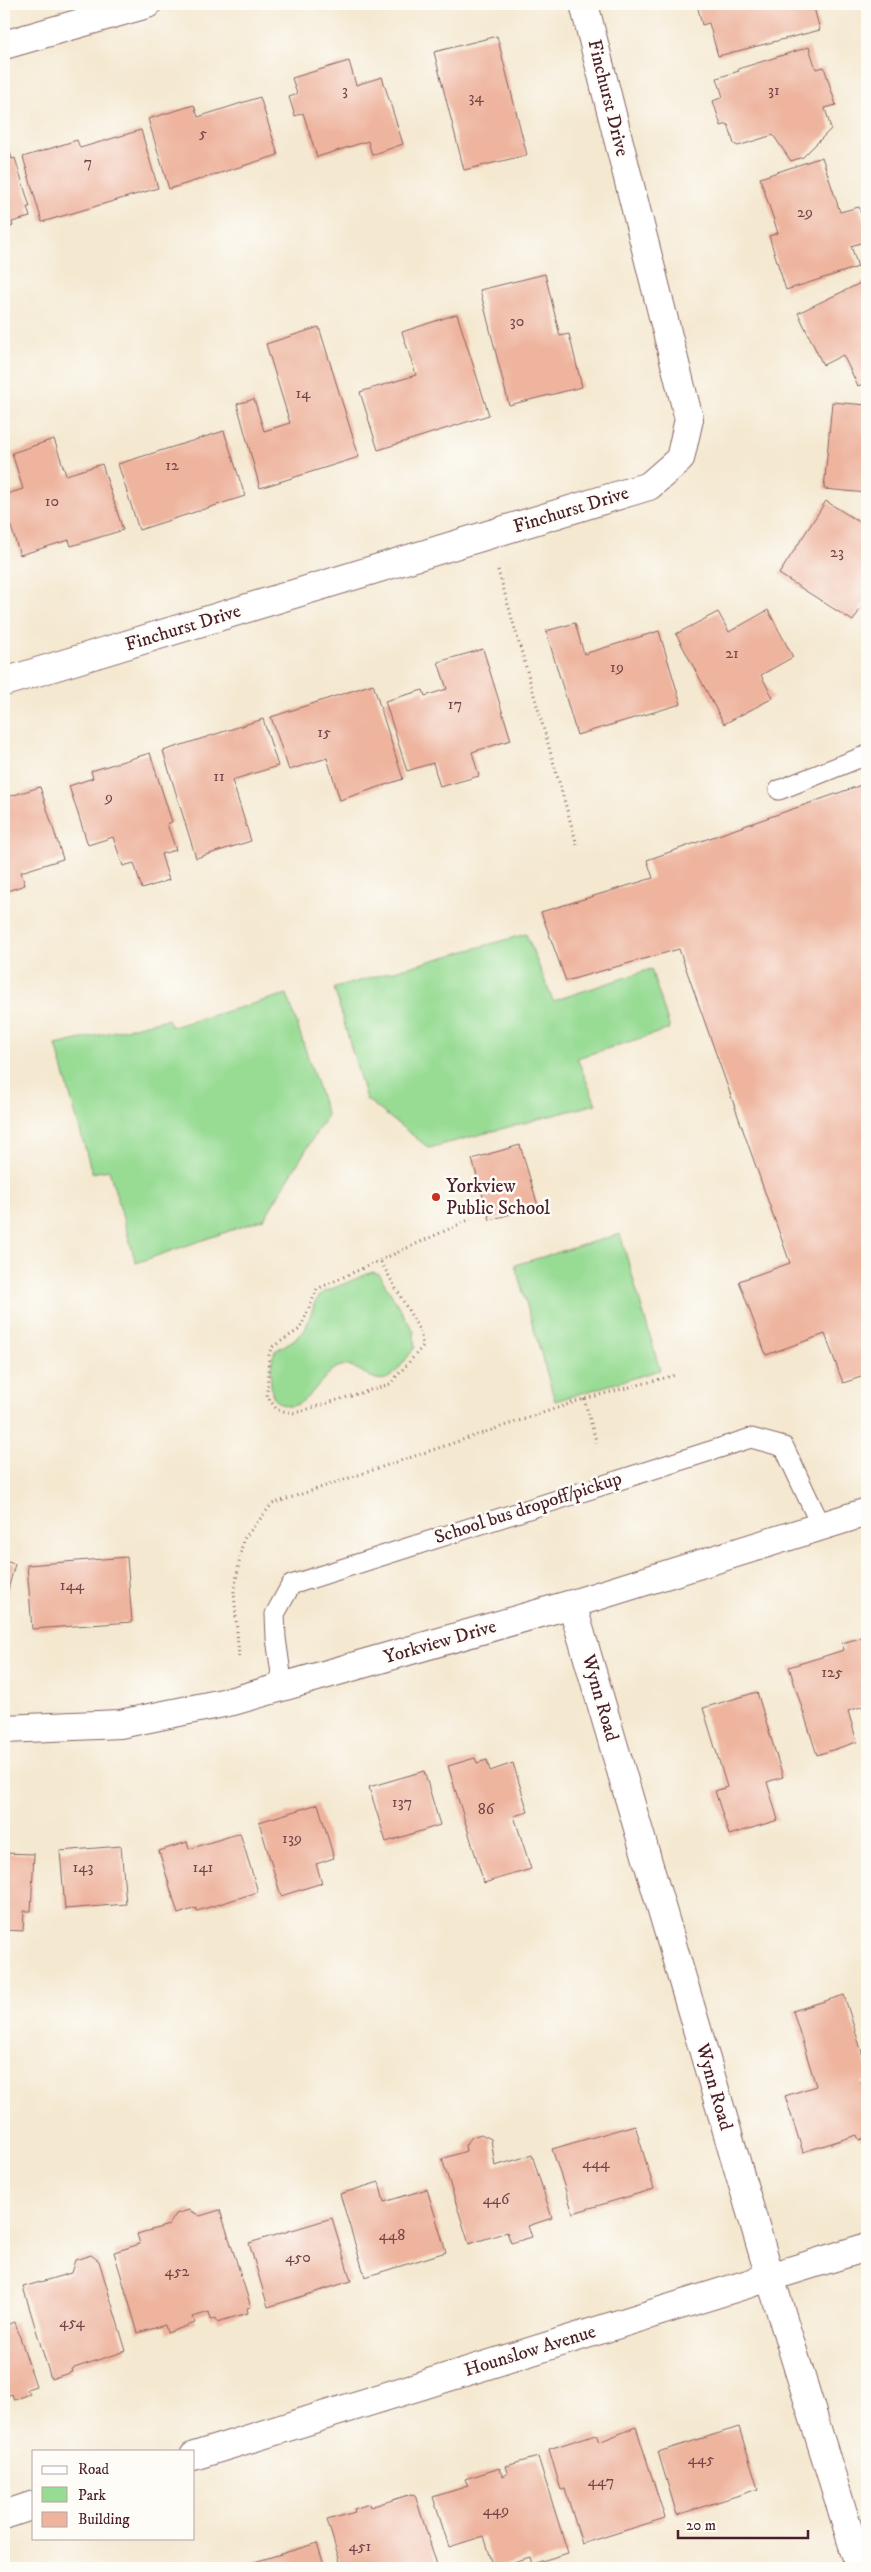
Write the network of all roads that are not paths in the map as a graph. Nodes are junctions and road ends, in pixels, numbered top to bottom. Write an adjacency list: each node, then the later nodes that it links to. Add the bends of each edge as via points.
1 (147, 4): 3 (street)
2 (584, 4): 4 (street, Finchurst Drive, via 689,419 680,459 649,486)
3 (4, 45)
4 (4, 682)
5 (867, 756): 6 (lane)
6 (779, 790)
7 (867, 1512): 8 (street, Yorkview Drive)
8 (820, 1526): 9 (street, Yorkview Drive); 10 (lane, School bus dropoff/pickup, via 784,1447 751,1438 291,1585 275,1614)
9 (572, 1604): 10 (street, Yorkview Drive); 13 (street, Wynn Road)
10 (283, 1688): 11 (street, Yorkview Drive, via 120,1724)
11 (4, 1729)
12 (867, 2247): 13 (street, Hounslow Avenue)
13 (770, 2277): 14 (street, Hounslow Avenue); 17 (street, Wynn Road)
14 (195, 2456)
15 (32, 2506): 16 (street)
16 (4, 2515)
17 (860, 2568)

